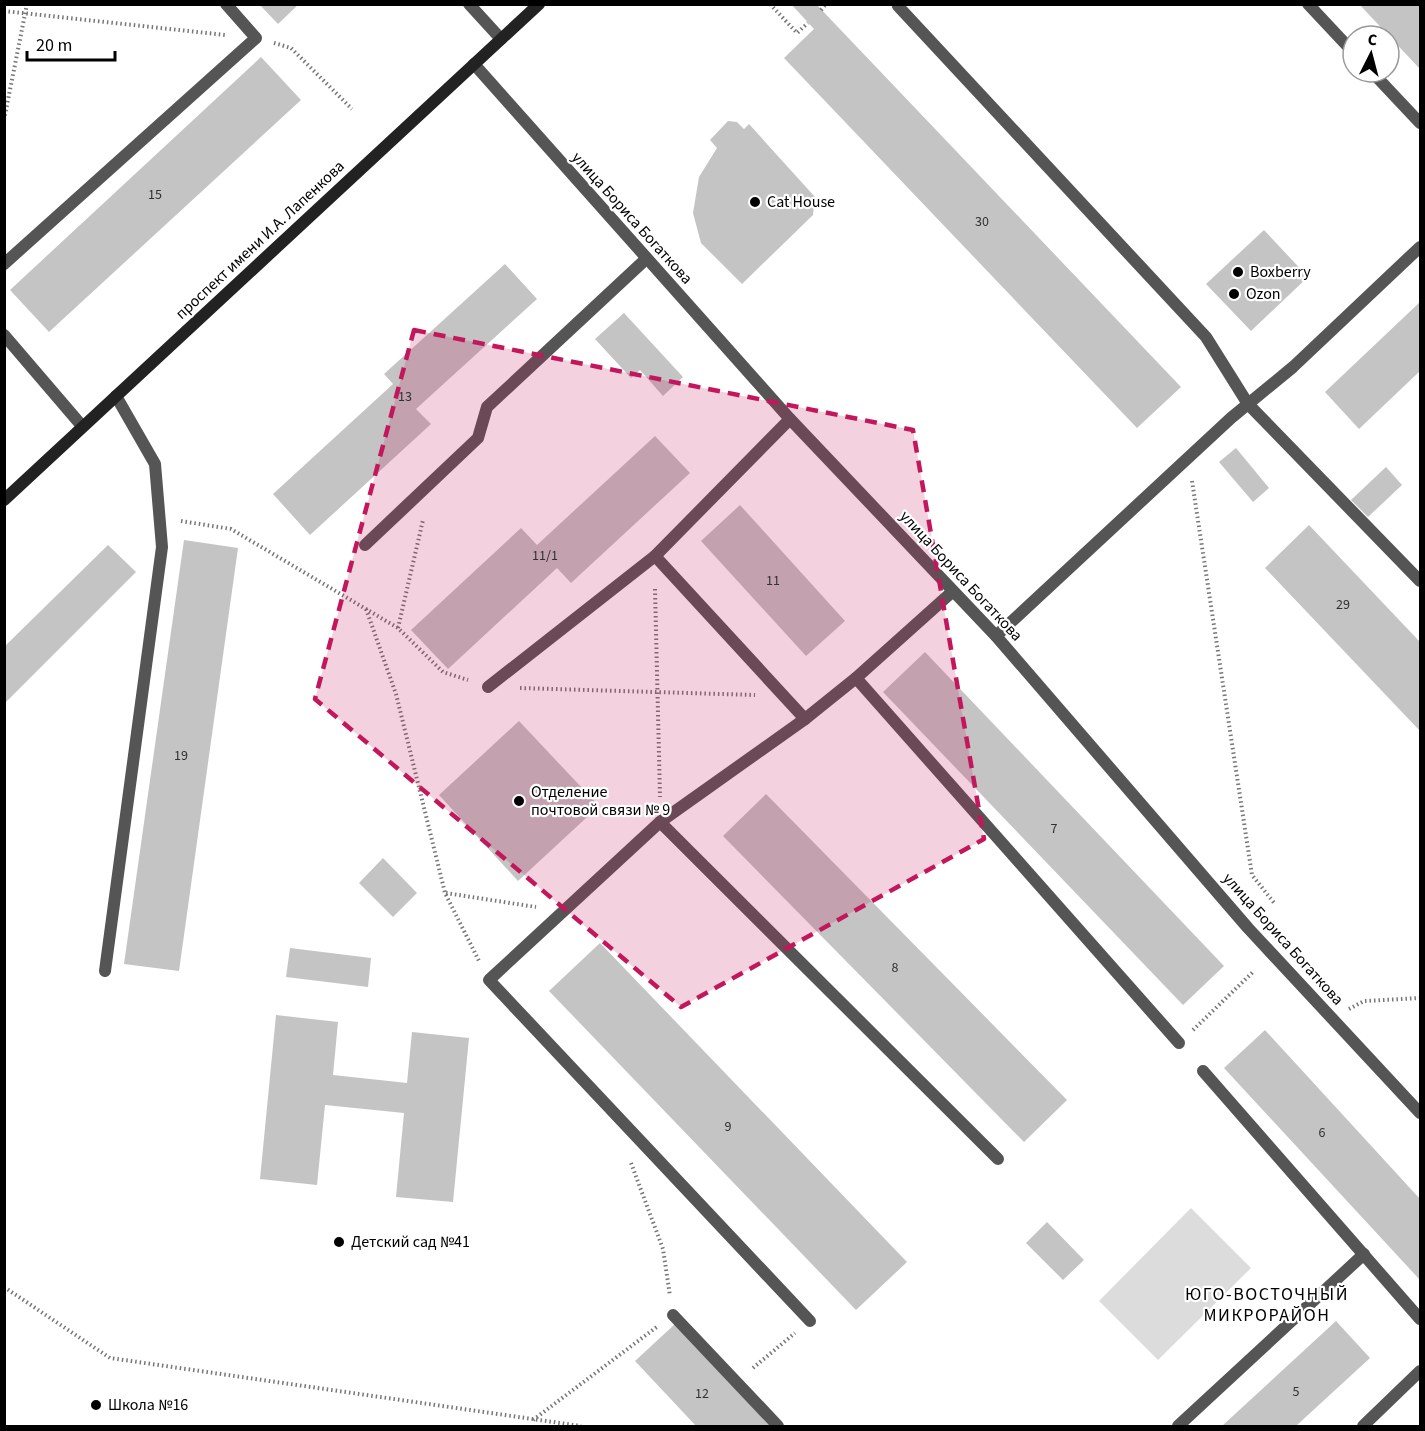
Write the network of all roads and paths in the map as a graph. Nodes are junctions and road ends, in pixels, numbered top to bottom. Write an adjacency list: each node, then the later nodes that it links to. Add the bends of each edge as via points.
1 (27, 4): 11 (path)
2 (226, 4): 13 (street)
3 (469, 4): 14 (street)
4 (539, 4): 14 (main road, проспект имени И.А. Лапенкова)
5 (770, 4): 12 (path, via 796,33)
6 (826, 4): 9 (path)
7 (899, 4): 26 (street, via 1206,337)
8 (1308, 4): 15 (street)
9 (821, 10)
10 (4, 11): 11 (path)
11 (25, 15): 13 (path); 19 (path)
12 (808, 22)
13 (256, 38): 18 (path, via 291,48); 23 (street)
14 (501, 39): 16 (main road, проспект имени И.А. Лапенкова)
15 (1341, 39)
16 (474, 64): 22 (street, улица Бориса Богаткова); 25 (main road, проспект имени И.А. Лапенкова)
17 (1383, 84): 20 (street)
18 (352, 109)
19 (4, 120)
20 (1420, 123)
21 (1420, 247): 26 (street, via 1293,367)
22 (646, 260): 27 (street, улица Бориса Богаткова); 30 (street, via 487,408 478,438)
23 (4, 264)
24 (4, 336): 28 (street)
25 (116, 396): 28 (main road, проспект имени И.А. Лапенкова); 32 (street, via 155,464)
26 (1248, 404): 29 (street); 35 (street)
27 (790, 419): 34 (street); 36 (street, улица Бориса Богаткова)
28 (82, 426): 31 (main road, проспект имени И.А. Лапенкова)
29 (1189, 457): 39 (street); 47 (path, via 1252,875)
30 (433, 481): 33 (street); 38 (path)
31 (4, 500)
32 (161, 518): 37 (path, via 231,529); 49 (street, via 162,547)
33 (365, 545)
34 (655, 556): 41 (street); 42 (path); 43 (street)
35 (1420, 581)
36 (952, 592): 39 (street, улица Бориса Богаткова); 40 (street)
37 (366, 609): 38 (path); 46 (path, via 396,694)
38 (398, 628): 41 (path, via 443,672)
39 (996, 636): 53 (street, улица Бориса Богаткова, via 1248,928)
40 (856, 678): 44 (street); 54 (street)
41 (488, 687): 42 (path)
42 (657, 692): 43 (path); 45 (path)
43 (783, 696): 44 (street)
44 (805, 719): 45 (street)
45 (660, 822): 48 (street); 58 (street)
46 (445, 893): 48 (path); 51 (path)
47 (1275, 904)
48 (563, 912): 51 (street)
49 (105, 972)
50 (1253, 972): 54 (path)
51 (489, 980): 63 (street)
52 (1420, 998): 53 (path, via 1364,1001)
53 (1332, 1017): 56 (street, улица Бориса Богаткова)
54 (1179, 1043)
55 (1203, 1071): 59 (street)
56 (1420, 1113)
57 (627, 1152): 61 (path, via 663,1249)
58 (998, 1159)
59 (1364, 1254): 62 (street); 69 (street)
60 (4, 1287): 66 (path, via 110,1358)
61 (673, 1316): 65 (street); 66 (path)
62 (1420, 1318)
63 (810, 1320): 65 (path)
64 (1420, 1371): 70 (street)
65 (736, 1382): 68 (street)
66 (533, 1420): 67 (path)
67 (580, 1426)
68 (778, 1426)
69 (1178, 1426)
70 (1363, 1426)

